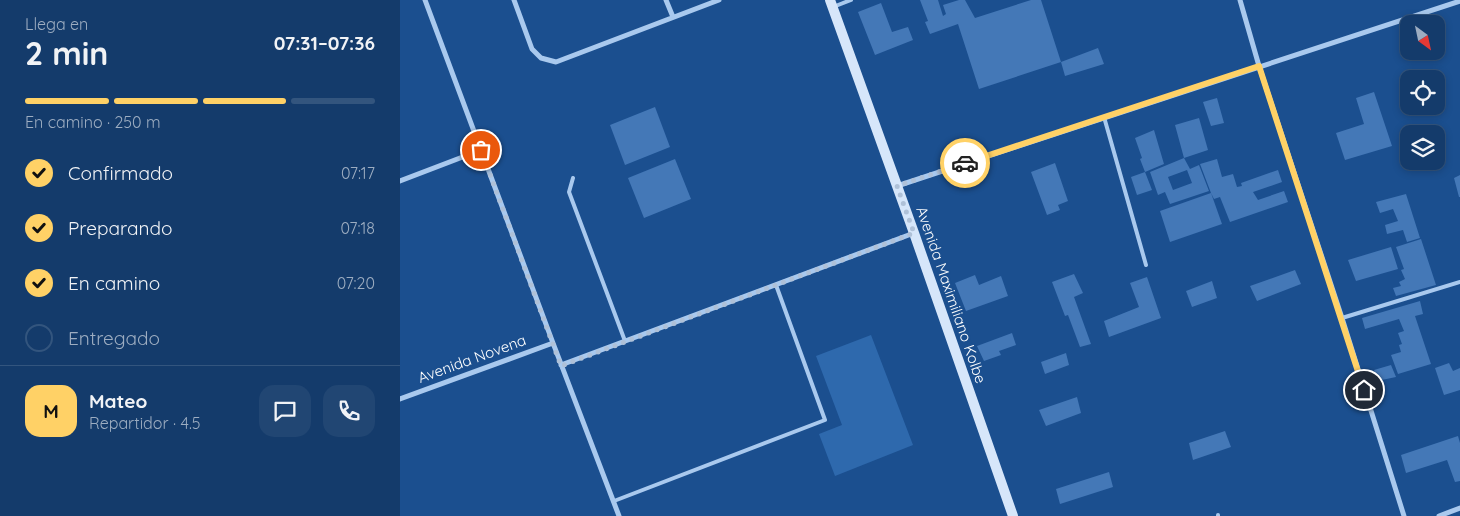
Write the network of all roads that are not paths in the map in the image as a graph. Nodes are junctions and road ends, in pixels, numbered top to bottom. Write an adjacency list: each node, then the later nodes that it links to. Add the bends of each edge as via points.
1 (425, 0): 12 (street)
2 (514, 0): 9 (street, via 532,49 541,58 556,62)
3 (666, 0): 9 (street)
4 (719, 0): 9 (street)
5 (851, 0): 8 (lane)
6 (1240, 0): 10 (street)
7 (1460, 1): 10 (street)
8 (831, 4): 15 (main road, Avenida Maximiliano Kolbe)
9 (673, 17)
10 (1259, 66): 11 (street); 20 (street)
11 (1104, 117): 15 (street); 17 (lane)
12 (481, 150): 14 (street); 22 (street)
13 (573, 178): 21 (lane, via 569,192)
14 (400, 181)
15 (897, 186): 16 (main road, Avenida Maximiliano Kolbe)
16 (914, 233): 19 (street); 28 (main road, Avenida Maximiliano Kolbe)
17 (1146, 266)
18 (1460, 282): 20 (lane)
19 (776, 285): 21 (street); 25 (lane, via 825,420)
20 (1342, 318): 29 (street)
21 (625, 341): 23 (street)
22 (553, 343): 23 (street); 24 (street, Avenida Novena)
23 (561, 366): 25 (street)
24 (400, 399)
25 (614, 501): 27 (street)
26 (1460, 508): 30 (street)
27 (619, 516)
28 (1013, 516)
29 (1404, 516)
30 (1440, 516)

